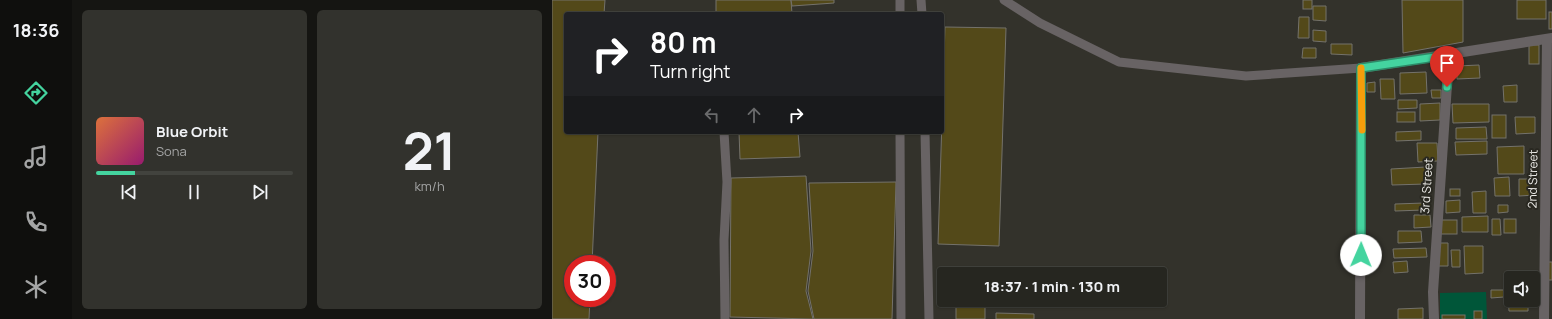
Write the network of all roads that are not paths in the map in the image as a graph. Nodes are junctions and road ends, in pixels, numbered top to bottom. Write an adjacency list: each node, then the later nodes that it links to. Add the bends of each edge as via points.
1 (900, 0): 4 (lane)
2 (921, 0): 5 (lane)
3 (1004, 0): 8 (lane, via 1040,23 1119,62 1246,76)
4 (900, 12)
5 (922, 12)
6 (1550, 38): 7 (street); 17 (street, 2nd Street)
7 (1449, 55): 8 (street); 16 (street, 3rd Street, via 1433,292)
8 (1361, 68): 15 (street)
9 (724, 134): 12 (lane, via 727,182)
10 (900, 134): 13 (lane)
11 (925, 134): 14 (lane)
12 (724, 319)
13 (901, 319)
14 (930, 319)
15 (1360, 319)
16 (1434, 319)
17 (1544, 319)

